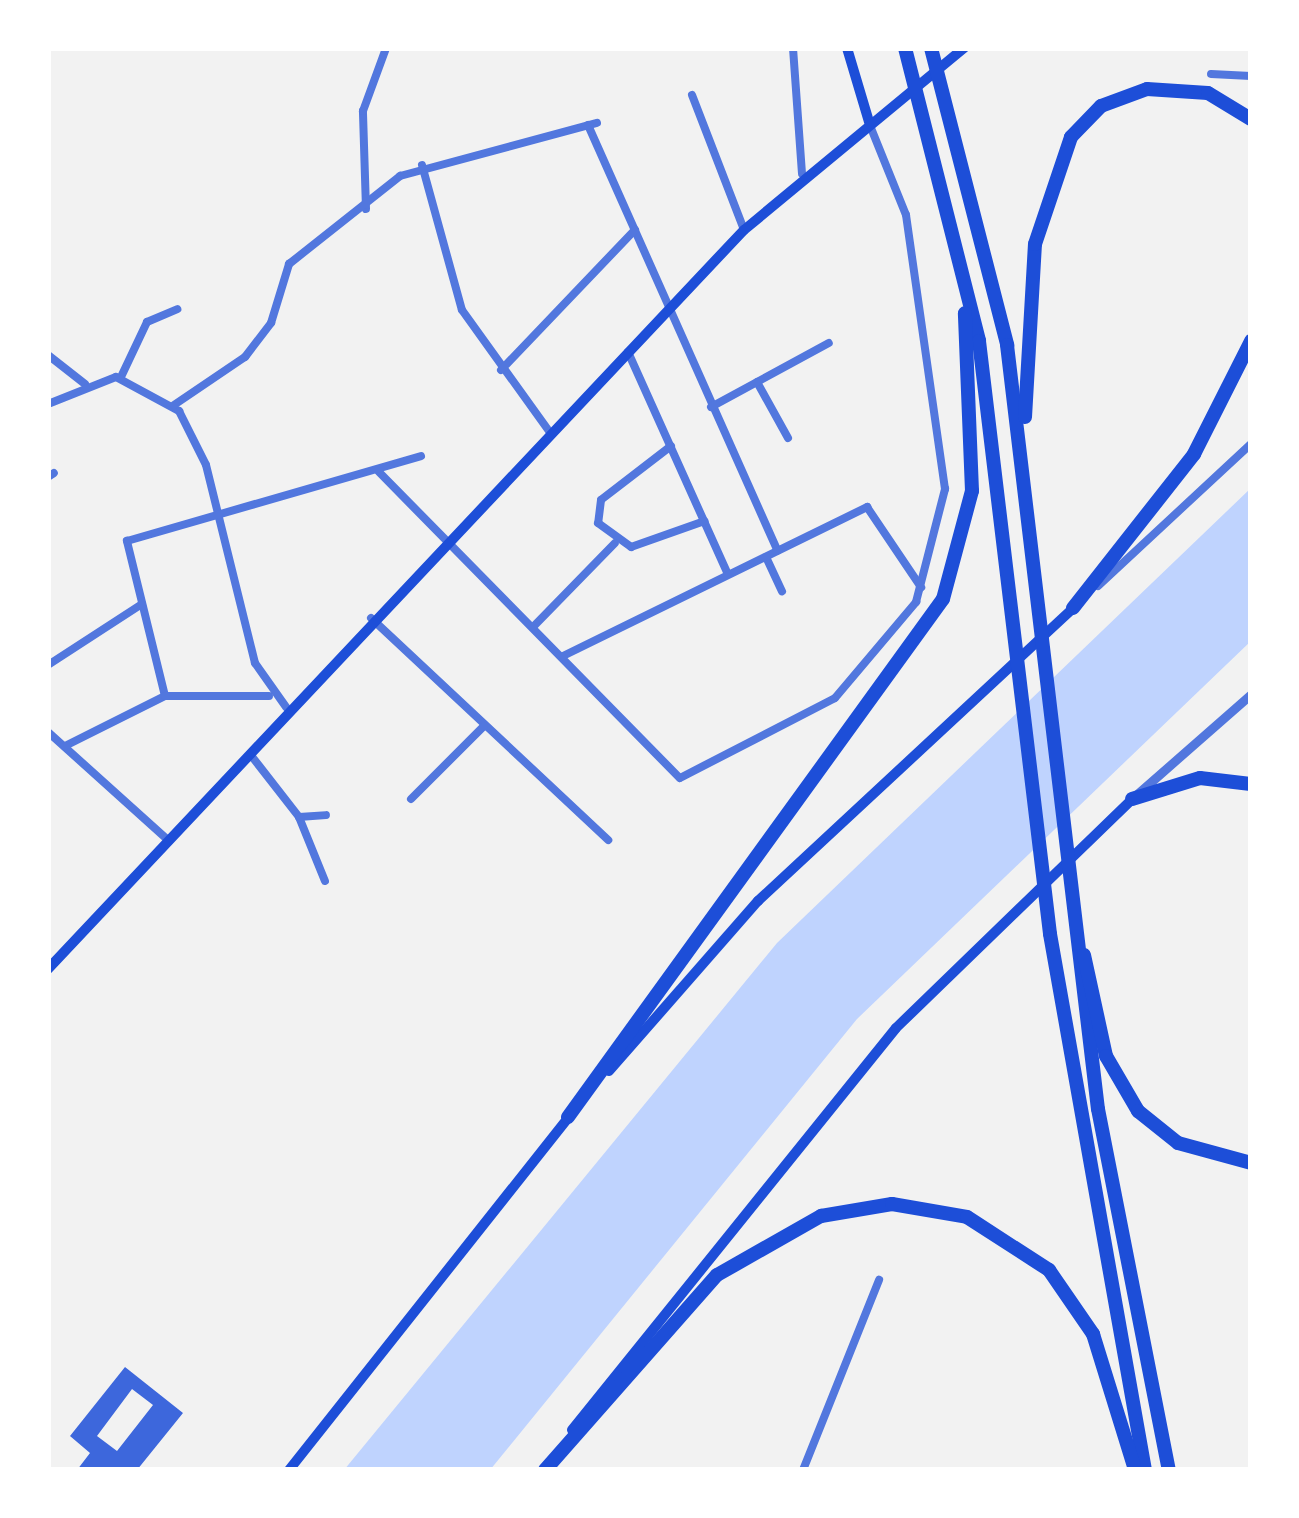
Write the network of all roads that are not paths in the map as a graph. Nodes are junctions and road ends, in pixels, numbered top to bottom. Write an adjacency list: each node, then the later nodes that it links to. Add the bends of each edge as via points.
1 (386, 48): 15 (street, via 363,111)
2 (794, 48): 14 (street)
3 (847, 48): 11 (main road)
4 (931, 48): 37 (highway, via 1002,322)
5 (964, 48): 11 (main road)
6 (906, 50): 13 (highway)
7 (1210, 74): 8 (street)
8 (1251, 76)
9 (692, 94): 17 (street)
10 (1251, 119): 37 (highway, via 1208,93 1147,89 1101,106 1064,146 1024,314)
11 (868, 122): 14 (main road); 45 (street, via 906,215 942,417 944,502)
12 (422, 165): 15 (street); 16 (street, via 592,124); 24 (street, via 458,303)
13 (942, 172): 72 (highway, via 974,434 950,584 888,686); 79 (highway, via 1007,555 1050,934)
14 (802, 174): 17 (main road)
15 (366, 209): 29 (street, via 289,264 271,323 245,356)
16 (634, 230): 18 (street); 24 (street)
17 (744, 230): 18 (main road)
18 (669, 308): 22 (main road); 30 (street)
19 (177, 310): 25 (street, via 147,322)
20 (1251, 341): 48 (highway, via 1183,471)
21 (829, 344): 26 (street)
22 (627, 351): 31 (main road); 34 (street)
23 (48, 355): 27 (street)
24 (501, 370): 31 (street)
25 (121, 377): 27 (street); 29 (street)
26 (758, 382): 30 (street); 32 (street)
27 (85, 384): 28 (street)
28 (48, 404)
29 (175, 405): 38 (street, via 201,448)
30 (711, 407): 42 (street)
31 (549, 431): 40 (main road)
32 (788, 438)
33 (1251, 445): 48 (street)
34 (671, 446): 39 (street); 41 (street, via 598,504)
35 (421, 457): 36 (street)
36 (380, 472): 38 (street); 40 (street)
37 (1030, 506): 70 (highway)
38 (218, 516): 47 (street, via 127,542); 56 (street)
39 (705, 521): 41 (street); 44 (street)
40 (446, 540): 49 (main road); 50 (street)
41 (615, 543): 50 (street)
42 (778, 551): 43 (street); 45 (street, via 867,507)
43 (766, 557): 44 (street); 46 (street)
44 (728, 574): 52 (street)
45 (921, 587): 52 (street, via 880,653 820,708 680,778)
46 (782, 591)
47 (142, 604): 53 (street); 55 (street)
48 (1073, 608): 72 (main road, via 758,902)
49 (371, 618): 57 (main road); 58 (street)
50 (533, 627): 52 (street)
51 (48, 647): 53 (street)
52 (563, 656)
53 (51, 664)
54 (1251, 694): 64 (street)
55 (165, 696): 56 (street); 60 (street)
56 (269, 696): 57 (street)
57 (286, 707): 61 (main road)
58 (484, 726): 63 (street); 68 (street)
59 (48, 732): 60 (street)
60 (65, 746): 67 (street)
61 (248, 751): 66 (street); 67 (main road)
62 (1251, 784): 64 (highway, via 1200,778)
63 (411, 799)
64 (1132, 799): 76 (main road, via 896,1028)
65 (326, 815): 66 (street)
66 (299, 817): 69 (street)
67 (168, 840): 71 (main road)
68 (608, 840)
69 (325, 881)
70 (1075, 913): 73 (highway, via 1106,1056 1138,1111 1178,1143); 80 (highway, via 1112,1194)
71 (48, 969)
72 (568, 1117): 75 (main road)
73 (1251, 1163)
74 (878, 1280): 77 (street)
75 (289, 1470)
76 (543, 1470): 78 (highway, via 717,1275 802,1224 876,1204 967,1216 1049,1270 1093,1334)
77 (803, 1470)
78 (1135, 1470)
79 (1145, 1470)
80 (1168, 1470)

